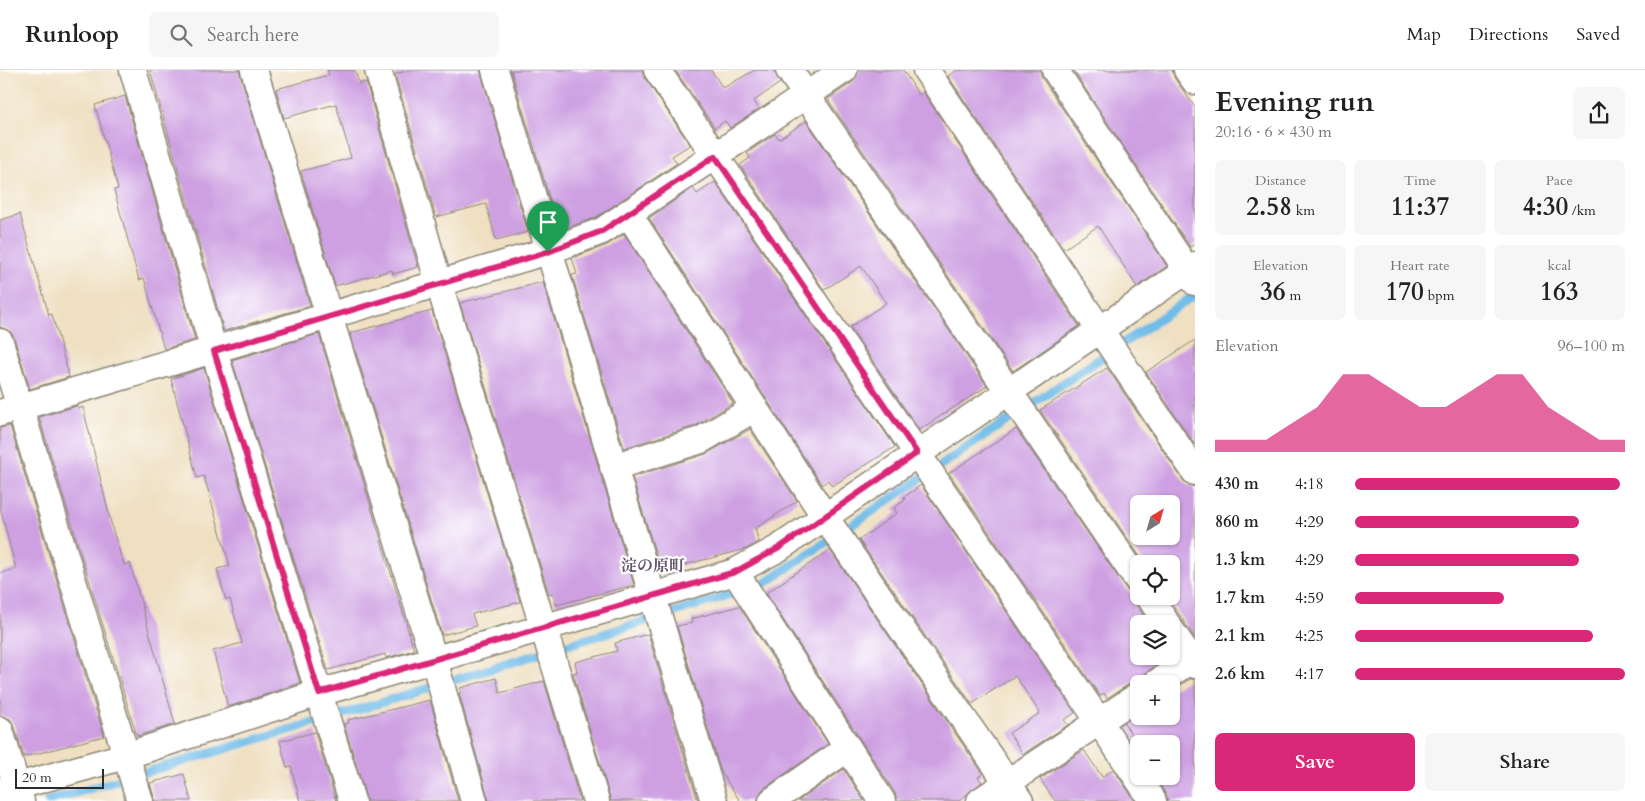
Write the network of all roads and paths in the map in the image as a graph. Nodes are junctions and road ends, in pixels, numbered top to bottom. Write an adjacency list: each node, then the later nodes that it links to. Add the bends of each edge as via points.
1 (133, 70): 21 (street)
2 (254, 70): 18 (street)
3 (378, 70): 17 (street)
4 (495, 70): 15 (street)
5 (657, 70): 13 (street)
6 (789, 70): 12 (street)
7 (844, 70): 12 (street)
8 (926, 70): 19 (street)
9 (1055, 70): 16 (street)
10 (1187, 70): 11 (street)
11 (1195, 82)
12 (807, 96): 13 (street); 22 (street)
13 (715, 156): 14 (street); 25 (street)
14 (628, 213): 15 (street, via 602,231); 23 (street)
15 (548, 252): 17 (street); 26 (street)
16 (1192, 272): 19 (street)
17 (440, 284): 18 (street); 32 (street)
18 (330, 316): 21 (street); 34 (street)
19 (1101, 328): 22 (street); 27 (street)
20 (0, 342): 24 (street)
21 (214, 351): 24 (street); 37 (street)
22 (1009, 390): 25 (street); 29 (street)
23 (755, 408): 26 (street, via 701,440); 28 (street)
24 (10, 411): 42 (street)
25 (917, 453): 28 (street); 39 (street)
26 (613, 467): 31 (street)
27 (1195, 472)
28 (825, 516): 30 (street, via 779,548); 43 (street)
29 (1130, 569)
30 (735, 572): 31 (street); 41 (street)
31 (652, 595): 32 (street); 49 (street)
32 (543, 627): 34 (street); 48 (street)
33 (1180, 642): 35 (street)
34 (434, 660): 37 (street); 47 (street)
35 (1194, 660): 36 (street)
36 (1170, 675)
37 (319, 693): 42 (street); 46 (street)
38 (1130, 701): 39 (street)
39 (1099, 721): 43 (street); 53 (street)
40 (0, 730): 44 (street)
41 (848, 748): 50 (street); 51 (street)
42 (125, 756): 44 (street); 45 (street)
43 (1014, 792): 52 (street)
44 (13, 793)
45 (140, 801)
46 (352, 801)
47 (474, 801)
48 (596, 801)
49 (714, 801)
50 (772, 801)
51 (882, 801)
52 (980, 801)
53 (1153, 801)

